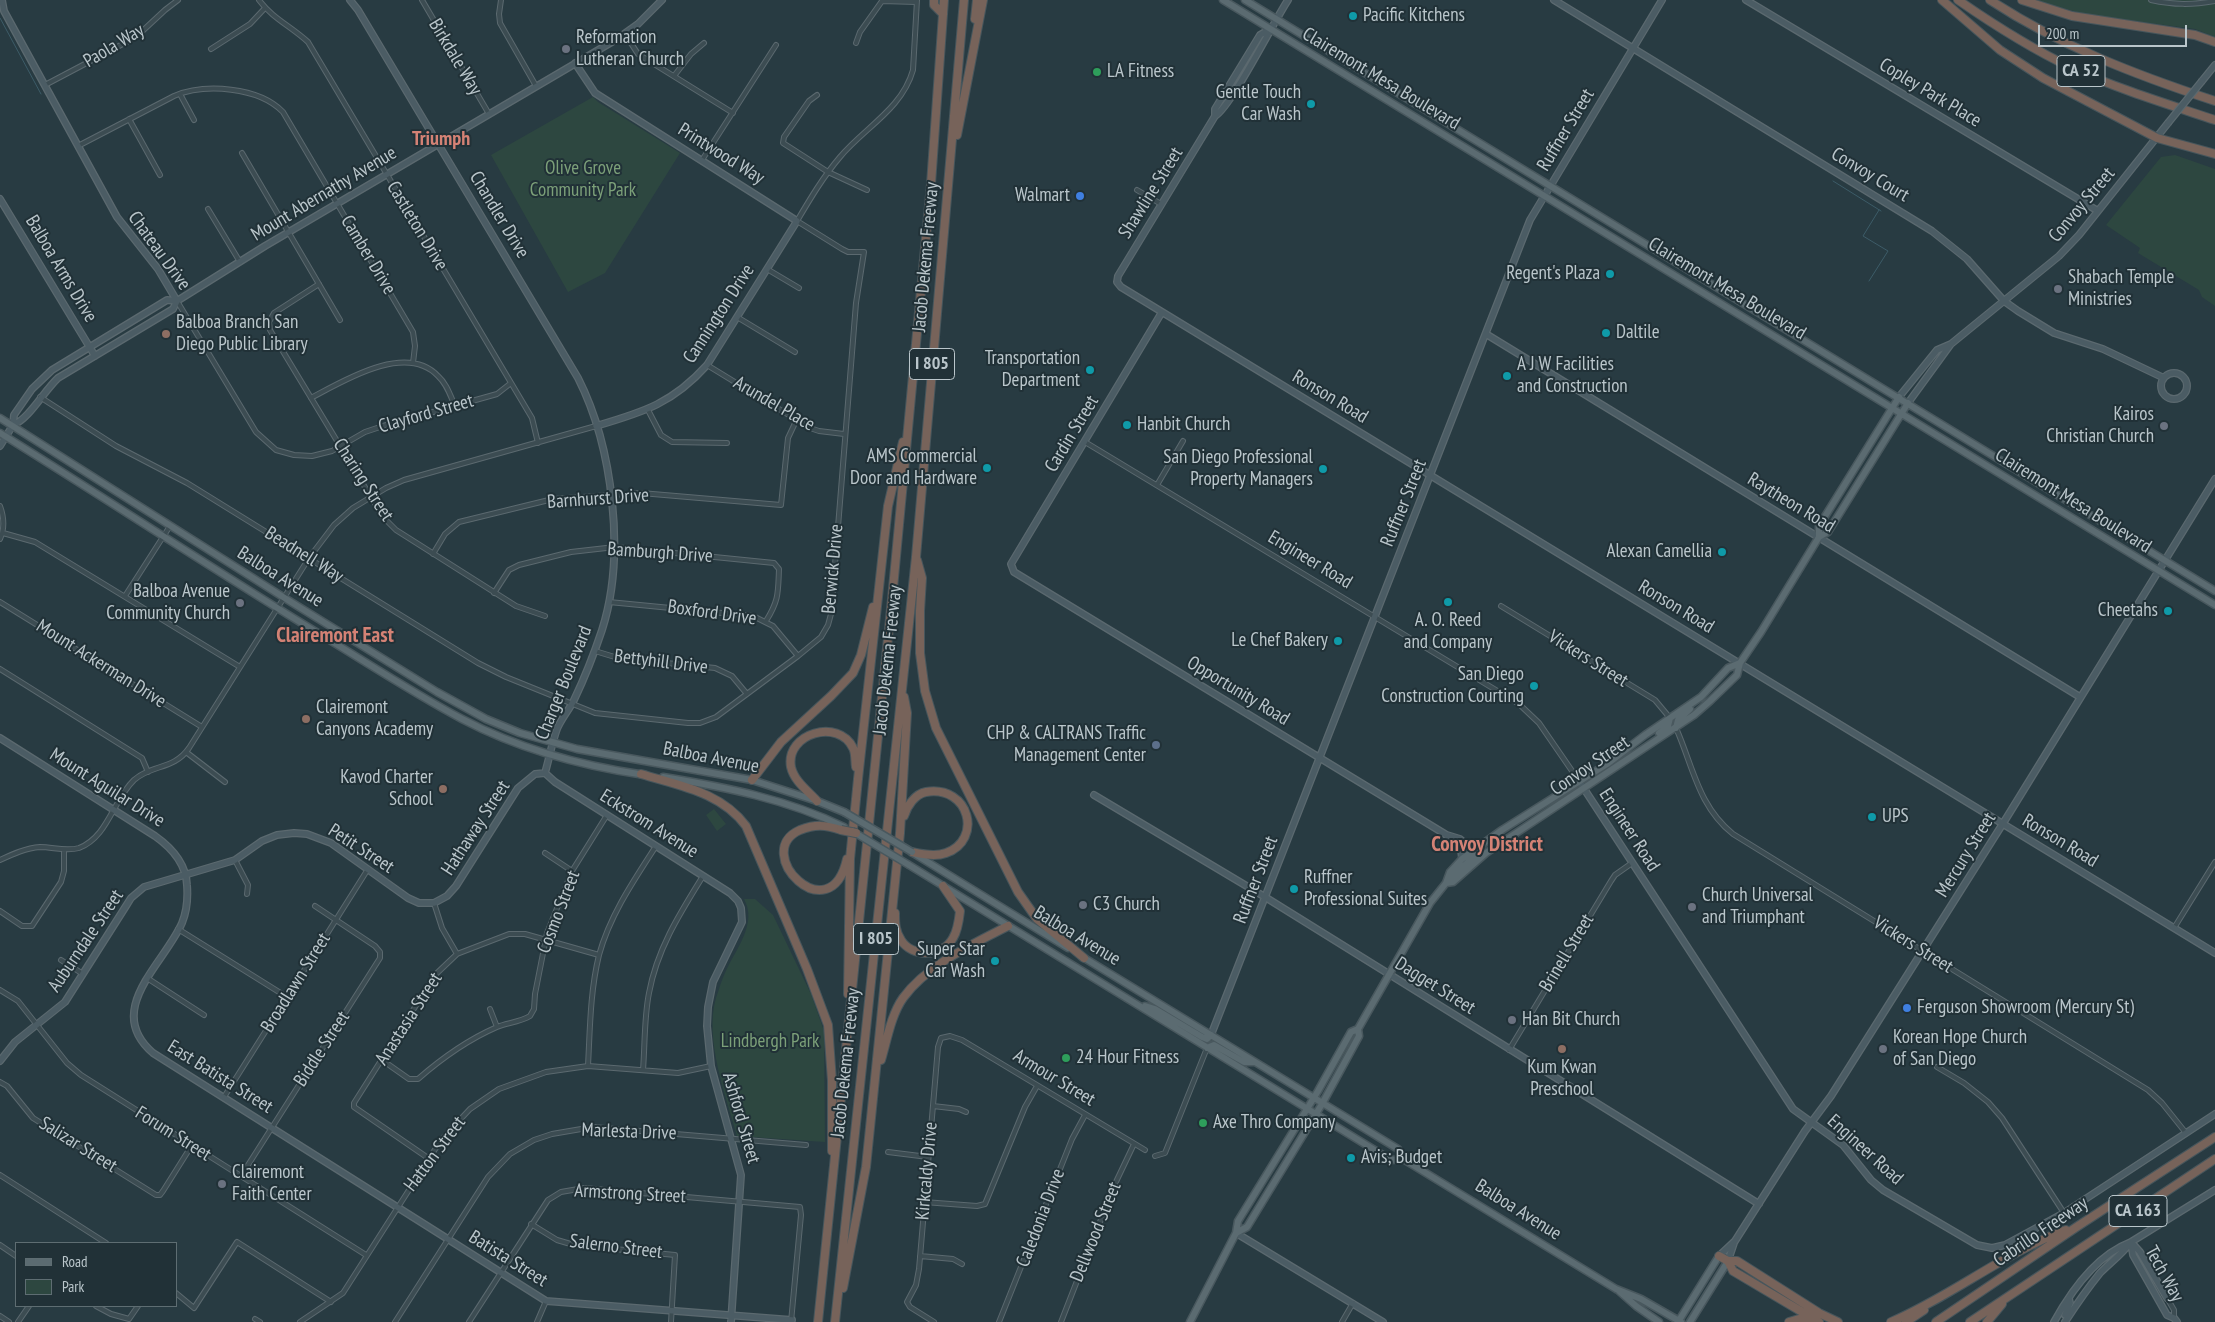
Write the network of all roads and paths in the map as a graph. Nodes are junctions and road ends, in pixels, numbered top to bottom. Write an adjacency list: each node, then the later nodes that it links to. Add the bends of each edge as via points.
1 (2, 0): 41 (street, Chateau Drive, via 4,11)
2 (178, 0): 41 (street, Paola Way, via 136,37)
3 (259, 0): 26 (street, Castleton Drive)
4 (350, 0): 52 (street, Chandler Drive)
5 (422, 0): 47 (street, Birkdale Way)
6 (502, 0): 42 (street, via 500,23)
7 (662, 0): 30 (street, Mount Abernathy Avenue)
8 (934, 0): 27 (highway, via 934,5)
9 (944, 0): 27 (highway, Jacob Dekema Freeway / I 805)
10 (964, 0): 58 (highway, Jacob Dekema Freeway / I 805)
11 (977, 0): 37 (highway)
12 (983, 0): 37 (highway)
13 (1223, 0): 29 (main road, Clairemont Mesa Boulevard)
14 (1245, 0): 28 (main road, Clairemont Mesa Boulevard)
15 (1288, 0): 28 (street, Shawline Street)
16 (1554, 0): 35 (street, Convoy Court)
17 (1662, 0): 35 (street, Ruffner Street)
18 (1746, 0): 69 (street, Copley Park Place)
19 (1942, 0): 51 (highway, via 2000,50 2043,78)
20 (1958, 0): 50 (highway, CA 52, via 2072,68)
21 (1990, 0): 45 (highway, CA 52, via 2053,38 2098,59)
22 (2022, 0): 31 (highway, via 2072,16 2196,35)
23 (2151, 0): 25 (street, via 2177,5)
24 (916, 1): 33 (street, via 882,1); 57 (street, Cannington Drive, via 909,81 897,101 840,156)
25 (2215, 1)
26 (265, 8): 36 (street, via 250,24); 60 (street, Castleton Drive, via 308,42)
27 (943, 14): 99 (highway, Jacob Dekema Freeway / I 805)
28 (1276, 20): 29 (street, Shawline Street); 61 (main road, Clairemont Mesa Boulevard)
29 (1270, 29): 64 (main road, Clairemont Mesa Boulevard); 67 (street, Shawline Street, via 1230,98 1215,116)
30 (625, 34): 38 (street, Mount Abernathy Avenue); 40 (street, via 638,54)
31 (2215, 42)
32 (704, 43): 40 (street)
33 (856, 43)
34 (776, 45): 46 (street)
35 (1632, 48): 61 (street, Ruffner Street); 79 (street, Convoy Court, via 1932,231 1967,259)
36 (211, 49)
37 (972, 58): 58 (highway)
38 (575, 63): 42 (street, Mount Abernathy Avenue); 56 (street, Printwood Way, via 595,93)
39 (2215, 66): 51 (street, Convoy Street, bridge)
40 (674, 76): 46 (street)
41 (45, 85): 53 (street, Chateau Drive)
42 (536, 86): 47 (street, Mount Abernathy Avenue)
43 (180, 94): 48 (street, Camber Drive); 49 (street); 66 (street, Camber Drive, via 207,90 248,92 273,102 283,112)
44 (817, 95): 57 (street, via 808,101 784,137 783,144)
45 (2215, 101)
46 (733, 113): 56 (street)
47 (489, 114): 52 (street, Mount Abernathy Avenue)
48 (130, 119): 53 (street, Camber Drive); 59 (street)
49 (194, 120)
50 (2215, 120)
51 (2157, 138): 55 (highway); 69 (street, Convoy Street)
52 (439, 144): 60 (street, Mount Abernathy Avenue); 104 (street, Chandler Drive, via 578,378 590,401)
53 (78, 146): 78 (street, Chateau Drive, via 117,217 158,269)
54 (242, 154): 71 (street)
55 (2215, 154)
56 (702, 160): 70 (street, Printwood Way)
57 (828, 172): 62 (street); 70 (street, Cannington Drive)
58 (949, 172): 126 (highway, Jacob Dekema Freeway / I 805)
59 (160, 175)
60 (386, 175): 66 (street, Mount Abernathy Avenue); 91 (street, Castleton Drive)
61 (1550, 187): 64 (street, Ruffner Street); 94 (main road, Clairemont Mesa Boulevard)
62 (866, 190)
63 (1137, 190): 67 (street)
64 (1545, 195): 83 (street, Ruffner Street, via 1530,220); 97 (main road, Clairemont Mesa Boulevard)
65 (0, 199): 85 (street, Balboa Arms Drive)
66 (338, 204): 71 (street, Mount Abernathy Avenue); 88 (street, Camber Drive, via 413,332)
67 (1161, 204): 76 (street, Shawline Street, via 1118,276 1117,282)
68 (208, 209): 73 (street)
69 (2098, 211): 79 (street, Convoy Street, via 2058,256)
70 (797, 221): 72 (street, Printwood Way, via 848,252); 74 (street, Cannington Drive)
71 (289, 233): 73 (street, Mount Abernathy Avenue); 75 (street)
72 (864, 252): 105 (street, Berwick Drive)
73 (240, 262): 78 (street, Mount Abernathy Avenue)
74 (767, 269): 77 (street); 81 (street, Cannington Drive)
75 (319, 284): 82 (street); 93 (street, Charing Street, via 274,313 269,322 270,330)
76 (1121, 287): 80 (street, Ronson Road)
77 (799, 288)
78 (177, 301): 85 (street, Mount Abernathy Avenue, via 167,300); 87 (street, Mount Abernathy Avenue, via 173,309); 112 (street, Chateau Drive, via 261,438 276,450 294,455 312,456)
79 (2004, 301): 84 (street, Convoy Street); 90 (street, Convoy Court, via 2054,333 2103,349)
80 (1162, 312): 108 (street, Cardin Street); 113 (street, Ronson Road)
81 (737, 317): 86 (street); 89 (street, Cannington Drive)
82 (340, 320)
83 (1486, 334): 113 (street, Ruffner Street); 122 (street, Raytheon Road)
84 (1951, 344): 94 (street, Convoy Street, via 1937,350); 95 (street, Convoy Street)
85 (90, 346): 87 (street, Balboa Arms Drive); 103 (street, Mount Abernathy Avenue, via 32,389 13,417)
86 (795, 352)
87 (95, 356): 92 (street, Mount Abernathy Avenue, via 58,378)
88 (413, 363): 93 (street, via 394,363 370,370); 96 (street, via 421,364 439,376 448,388)
89 (707, 365): 98 (street, Cannington Drive, via 692,381); 102 (street, Arundel Place)
90 (2164, 378): 90 (street, Convoy Court, via 2161,388 2165,395 2173,399 2184,394 2187,386 2182,376 2171,374)
91 (511, 383): 96 (street, Clayford Street, via 496,394); 109 (street, Castleton Drive, via 532,418)
92 (40, 397): 103 (street, Mount Abernathy Avenue, via 22,422); 127 (street, Beadnell Way, via 116,446 187,483)
93 (311, 398): 112 (street, Charing Street)
94 (1899, 398): 95 (main road, Clairemont Mesa Boulevard); 97 (main road, Convoy Street)
95 (1908, 403): 100 (main road, Convoy Street); 128 (main road, Clairemont Mesa Boulevard)
96 (454, 406): 112 (street, Clayford Street, via 365,432)
97 (1893, 407): 100 (main road, Clairemont Mesa Boulevard); 122 (main road, Convoy Street, via 1819,526)
98 (648, 410): 104 (street, Cannington Drive); 110 (street, via 661,435 672,442)
99 (910, 412): 129 (highway, via 888,506); 227 (highway, Jacob Dekema Freeway / I 805)
100 (1902, 413): 122 (main road, Convoy Street, via 1828,532); 130 (main road, Clairemont Mesa Boulevard)
101 (0, 418): 103 (main road, Balboa Avenue)
102 (796, 420): 105 (street, Arundel Place, via 818,431); 116 (street, Barnhurst Drive, via 788,438 781,505 641,493)
103 (13, 425): 106 (street, Mount Abernathy Avenue); 119 (main road, Balboa Avenue)
104 (596, 426): 109 (street, Cannington Drive); 116 (street, Charger Boulevard)
105 (844, 434): 145 (street, Berwick Drive, via 830,614 821,637)
106 (3, 435): 111 (street, Mount Abernathy Avenue); 121 (main road, Balboa Avenue)
107 (1184, 441): 115 (street)
108 (1085, 442): 115 (street, Engineer Road); 131 (street, Cardin Street, via 1011,564)
109 (538, 443): 117 (street, Cannington Drive, via 404,480)
110 (727, 443)
111 (0, 446)
112 (340, 446): 117 (street, Charing Street)
113 (1431, 474): 142 (street, Ruffner Street); 146 (street, Ronson Road)
114 (2215, 479): 128 (street, Mercury Street)
115 (1157, 485): 142 (street, Engineer Road)
116 (612, 495): 124 (street, Charger Boulevard); 125 (street, Barnhurst Drive, via 554,499 459,522 445,534)
117 (371, 496): 125 (street, Charing Street, via 383,517 396,530); 127 (street, Cannington Drive, via 334,525)
118 (0, 506): 120 (street)
119 (170, 526): 121 (street); 135 (main road, Balboa Avenue)
120 (3, 533): 123 (street); 134 (street, via 35,542)
121 (163, 537): 134 (street); 140 (main road, Balboa Avenue)
122 (1819, 537): 146 (main road, Convoy Street); 152 (street, Raytheon Road)
123 (0, 539)
124 (614, 547): 133 (street, Bamburgh Drive, via 571,552 519,564 509,570); 137 (street, Charger Boulevard); 143 (street, Bamburgh Drive, via 774,563 779,569 776,605)
125 (433, 554): 133 (street, Charing Street)
126 (916, 557): 149 (highway, Jacob Dekema Freeway / I 805); 212 (highway, via 922,578 920,653 925,692 936,728 1018,892 1038,919)
127 (309, 558): 135 (street, Cannington Drive); 153 (street, Beadnell Way, via 478,663)
128 (2165, 560): 130 (street, Mercury Street); 132 (main road, Clairemont Mesa Boulevard)
129 (881, 565): 166 (highway); 167 (highway, via 856,668 781,742)
130 (2158, 571): 138 (main road, Clairemont Mesa Boulevard); 152 (street, Mercury Street)
131 (1014, 572): 162 (street, Opportunity Road)
132 (2215, 591)
133 (494, 593): 141 (street, Charing Street, via 516,606)
134 (125, 596): 147 (street)
135 (284, 597): 140 (street, Cannington Drive); 158 (main road, Balboa Avenue, via 464,708)
136 (0, 602): 155 (street, Mount Ackerman Drive)
137 (609, 602): 143 (street, Boxford Drive, via 753,616); 144 (street, Charger Boulevard)
138 (2215, 605)
139 (1501, 606): 154 (street, Vickers Street, via 1655,700)
140 (277, 608): 147 (street, Cannington Drive); 161 (main road, Balboa Avenue, via 462,719)
141 (545, 616)
142 (1375, 617): 162 (street, Ruffner Street); 168 (street, Engineer Road, via 1528,711)
143 (766, 621): 145 (street, Boxford Drive, via 780,632)
144 (595, 651): 150 (street, Bettyhill Drive, via 618,658 714,668 732,676); 153 (street, Charger Boulevard)
145 (798, 656): 150 (street, Berwick Drive)
146 (1740, 663): 151 (main road, Convoy Street, via 1728,668); 156 (main road, Convoy Street, via 1737,675 1703,708); 175 (street, Ronson Road)
147 (240, 667): 155 (street, Cannington Drive)
148 (0, 669): 163 (street, via 134,752 142,758)
149 (902, 688): 177 (highway, via 907,713); 318 (highway, Jacob Dekema Freeway / I 805)
150 (747, 694): 153 (street, Berwick Drive, via 716,717 688,723 594,714)
151 (1701, 697): 154 (main road, Convoy Street); 156 (main road, via 1678,720)
152 (2080, 697): 175 (street, Mercury Street)
153 (572, 703): 158 (street, Charger Boulevard, via 557,728)
154 (1670, 718): 159 (main road, via 1668,726 1645,742); 168 (main road, Convoy Street)
155 (202, 727): 160 (street, Cannington Drive)
156 (1676, 728): 159 (main road, Convoy Street); 208 (street, Vickers Street, via 1696,783 1726,829)
157 (0, 738): 173 (street, Mount Aguilar Drive)
158 (554, 744): 161 (street, Charger Boulevard); 167 (main road, Balboa Avenue)
159 (1643, 749): 170 (main road, Convoy Street)
160 (186, 752): 163 (street, via 172,764); 169 (street)
161 (550, 755): 164 (street, Charger Boulevard); 165 (main road, Balboa Avenue)
162 (1320, 758): 178 (street, Opportunity Road); 198 (street, Ruffner Street)
163 (148, 772): 173 (street, via 133,781)
164 (545, 773): 174 (street, Eckstrom Avenue); 200 (street, Hathaway Street, via 535,774 518,788 456,886)
165 (641, 774): 176 (main road, Balboa Avenue, via 746,792 808,811); 267 (highway, via 714,798 738,815 751,836 828,1025 832,1081)
166 (858, 778): 172 (highway, via 853,748 841,735 821,730 804,737 794,751 791,766 799,783); 179 (highway)
167 (752, 780): 172 (main road, Balboa Avenue)
168 (1578, 781): 170 (street, Engineer Road); 182 (main road, Convoy Street)
169 (225, 782)
170 (1584, 789): 189 (street, Engineer Road); 194 (main road, Convoy Street, via 1486,853)
171 (1094, 795): 198 (street, Dagget Street)
172 (817, 801): 184 (main road, Balboa Avenue, bridge, via 844,812)
173 (114, 810): 181 (street, via 89,843); 192 (street, Mount Aguilar Drive, via 165,843)
174 (607, 815): 180 (street, Eckstrom Avenue); 191 (street, Cosmo Street)
175 (2003, 824): 205 (street, Ronson Road); 208 (street, Mercury Street)
176 (842, 829): 179 (highway, bridge); 179 (highway, via 820,824 793,834 784,847 785,865 795,880 821,891 833,886 843,874)
177 (900, 833): 184 (highway, via 906,808 920,793 939,790 957,798 967,813 968,826 956,847 936,855); 196 (highway)
178 (1445, 834): 182 (street, via 1460,839); 185 (street, via 1461,849)
179 (854, 837): 195 (main road, Balboa Avenue, bridge); 227 (highway, via 850,859)
180 (656, 846): 193 (street, Eckstrom Avenue); 211 (street, via 625,894)
181 (64, 850): 186 (street, via 40,847); 202 (street, via 61,882 32,926 22,926)
182 (1473, 850): 185 (main road, Convoy Street); 194 (main road, via 1474,857 1452,876)
183 (545, 852): 191 (street)
184 (912, 852): 212 (main road, Balboa Avenue)
185 (1462, 859): 194 (main road, Convoy Street, via 1450,872)
186 (0, 860)
187 (235, 860): 190 (street, Petit Street, via 269,838 300,833 330,843); 192 (street, Petit Street); 197 (street, via 248,885)
188 (2215, 862): 205 (street)
189 (1632, 863): 229 (street, Brinell Street, via 1611,880); 249 (street, Engineer Road, via 1793,1108)
190 (368, 870): 200 (street, Petit Street, via 414,901); 203 (street, Broadlawn Street)
191 (572, 871): 207 (street, Cosmo Street)
192 (186, 874): 206 (street, East Batista Street, via 188,898); 214 (street, Auburndale Street, via 137,892)
193 (703, 876): 199 (street, Eckstrom Avenue); 236 (street, via 674,922 658,957 649,994)
194 (1450, 882): 215 (main road, Convoy Street, via 1430,903)
195 (943, 886): 196 (highway, via 960,911 958,924 953,939 941,950 928,953 915,952 901,941 896,928); 204 (main road, Balboa Avenue)
196 (894, 888): 237 (highway)
197 (247, 894)
198 (1265, 898): 215 (street, Dagget Street); 225 (street, Ruffner Street)
199 (738, 900): 234 (street, Ashford Street, via 742,912 741,927 717,973 708,1007)
200 (434, 904): 209 (street, via 442,928)
201 (315, 906): 203 (street)
202 (0, 911)
203 (336, 920): 218 (street, Broadlawn Street); 250 (street, Biddle Street, via 376,946 380,958)
204 (1008, 926): 219 (main road, Balboa Avenue); 237 (highway, via 932,968 918,980 902,999)
205 (2174, 928): 210 (street, Ronson Road)
206 (178, 929): 216 (street, East Batista Street); 218 (street)
207 (545, 939): 209 (street, Anastasia Street, via 509,934); 211 (street, Anastasia Street); 223 (street, Cosmo Street, via 534,1009 530,1016)
208 (1922, 952): 249 (street, Mercury Street); 251 (street, Vickers Street, via 2148,1090)
209 (457, 954): 230 (street, Anastasia Street, via 436,974)
210 (2215, 954)
211 (599, 955): 233 (street, via 591,1002)
212 (1084, 958): 225 (main road, Balboa Avenue)
213 (61, 960): 214 (street)
214 (83, 974): 222 (street, Auburndale Street, via 65,1002)
215 (1389, 975): 224 (main road, Convoy Street); 229 (street, Dagget Street)
216 (147, 978): 221 (street); 240 (street, East Batista Street, via 134,1008 136,1033 153,1053)
217 (0, 990): 222 (street, Forum Street, via 18,1001)
218 (287, 997): 240 (street, Broadlawn Street)
219 (1137, 1004): 225 (main road, via 1155,1009 1202,1037 1207,1039); 228 (main road, Balboa Avenue)
220 (490, 1009): 223 (street)
221 (204, 1015)
222 (38, 1025): 231 (street, Auburndale Street, via 9,1048); 255 (street, Forum Street, via 81,1075)
223 (497, 1027): 230 (street, via 465,1042 418,1079 409,1079)
224 (1358, 1029): 241 (main road, Convoy Street, via 1351,1032); 242 (main road, Convoy Street, via 1359,1036)
225 (1211, 1035): 232 (main road, Balboa Avenue)
226 (946, 1036): 239 (street, Armour Street, via 962,1040); 243 (street, Kirkcaldy Drive, via 938,1047)
227 (847, 1046): 267 (highway, Jacob Dekema Freeway / I 805)
228 (1207, 1048): 232 (main road, via 1214,1045 1244,1062); 244 (main road, Balboa Avenue); 260 (street, via 1165,1153)
229 (1509, 1050): 270 (street, Dagget Street)
230 (382, 1060): 261 (street, Anastasia Street, via 354,1107)
231 (0, 1061)
232 (1256, 1062): 241 (main road, Balboa Avenue)
233 (588, 1066): 236 (street, Hatton Street); 261 (street, Hatton Street, via 546,1072 499,1089 458,1121)
234 (710, 1066): 236 (street, Hatton Street, via 678,1073); 253 (street, Ashford Street)
235 (1937, 1067): 272 (street, via 1964,1083 2002,1118)
236 (643, 1070)
237 (876, 1073): 318 (highway, via 865,1182)
238 (0, 1082): 255 (street, Salizar Street, via 33,1118 156,1194 163,1191)
239 (1037, 1086): 247 (street, Armour Street); 269 (street, via 1024,1107 986,1204)
240 (224, 1097): 250 (street, East Batista Street)
241 (1314, 1098): 242 (main road, Balboa Avenue); 244 (main road, Convoy Street)
242 (1322, 1104): 248 (main road, Convoy Street); 262 (main road, Balboa Avenue, via 1398,1149)
243 (932, 1106): 245 (street); 259 (street, Kirkcaldy Drive)
244 (1306, 1109): 248 (main road, Balboa Avenue); 275 (main road, Convoy Street, via 1238,1221)
245 (966, 1112)
246 (2215, 1114): 251 (street)
247 (1085, 1115): 254 (street, Armour Street); 320 (street, Caledonia Drive)
248 (1316, 1115): 262 (main road, Balboa Avenue, via 1391,1160); 275 (main road, Convoy Street, via 1247,1227)
249 (1812, 1123): 270 (street, Mercury Street); 272 (street, Engineer Road, via 1843,1145 1871,1180 1884,1190 1977,1245 1992,1248 2005,1245)
250 (272, 1127): 265 (street, Biddle Street); 271 (street, Batista Street)
251 (2186, 1133): 272 (street)
252 (2215, 1137): 274 (highway, Cabrillo Freeway / CA 163)
253 (732, 1139): 256 (street, Marlesta Drive); 268 (street, Ashford Street, via 741,1176); 276 (street, Marlesta Drive, via 593,1127 534,1140 510,1154 488,1177)
254 (1134, 1144): 257 (street, Armour Street); 321 (street, Dellwood Street, via 1114,1186)
255 (192, 1145): 265 (street, Forum Street)
256 (806, 1145)
257 (1145, 1150)
258 (888, 1152): 259 (street)
259 (928, 1156): 269 (street, Kirkcaldy Drive)
260 (1155, 1156)
261 (428, 1158): 271 (street, Hatton Street)
262 (1403, 1159): 290 (main road, Balboa Avenue)
263 (2215, 1159): 292 (highway, Cabrillo Freeway / CA 163)
264 (0, 1175): 278 (street)
265 (241, 1176): 282 (street, Forum Street)
266 (2215, 1190): 279 (street)
267 (832, 1191): 317 (highway, Jacob Dekema Freeway / I 805)
268 (741, 1200): 273 (street, Armstrong Street, via 575,1188 548,1200); 306 (street, Ashford Street); 309 (street, Armstrong Street, via 800,1207 802,1215)
269 (924, 1202): 283 (street, Kirkcaldy Drive)
270 (1759, 1204): 277 (street, Mercury Street)
271 (397, 1207): 276 (street, Batista Street); 282 (street, Hatton Street)
272 (2064, 1213)
273 (531, 1224): 287 (street, Armstrong Street); 303 (street, Salerno Street, via 557,1240 574,1245 675,1255)
274 (2078, 1226): 289 (highway, via 2043,1238); 333 (highway, Cabrillo Freeway / CA 163)
275 (1236, 1233): 298 (street); 322 (main road, Convoy Street)
276 (449, 1239): 287 (street, Batista Street); 313 (street, Marlesta Drive)
277 (1735, 1241): 284 (street, Mercury Street); 285 (street, Mercury Street)
278 (104, 1242)
279 (2131, 1242): 288 (street, via 2116,1248); 294 (street, Tech Way); 296 (street); 307 (street, Tech Way, via 2133,1255 2157,1298 2167,1315)
280 (0, 1245): 281 (street)
281 (15, 1255)
282 (366, 1256): 297 (street, Hatton Street, via 349,1286)
283 (920, 1256): 286 (street, via 953,1259); 319 (street, Kirkcaldy Drive, via 916,1285 908,1299 910,1307)
284 (1719, 1256): 285 (highway); 326 (main road, Mercury Street)
285 (1728, 1261): 327 (main road, Mercury Street); 329 (highway, via 1733,1271); 330 (highway, via 1737,1261)
286 (962, 1264)
287 (500, 1273): 295 (street, Batista Street); 314 (street, Armstrong Street)
288 (2080, 1284): 293 (street); 296 (street)
289 (1956, 1288): 331 (highway); 332 (highway)
290 (1616, 1289): 325 (main road, Balboa Avenue); 326 (main road, Balboa Avenue, via 1641,1299)
291 (178, 1295): 297 (street, via 194,1308 237,1242)
292 (2008, 1296): 302 (highway); 334 (highway, Cabrillo Freeway / CA 163)
293 (2069, 1298): 337 (street); 338 (street)
294 (2167, 1298): 307 (street, Tech Way)
295 (546, 1301): 303 (street, Batista Street); 315 (street)
296 (2078, 1301): 338 (street)
297 (331, 1302): 312 (street, Hatton Street)
298 (1353, 1303): 323 (street); 324 (street)
299 (28, 1307): 308 (street)
300 (98, 1307): 301 (street, via 123,1319 129,1318)
301 (137, 1307)
302 (1997, 1310): 335 (highway); 336 (highway)
303 (671, 1311): 306 (street, Batista Street); 316 (street)
304 (0, 1316): 310 (street)
305 (255, 1319): 311 (street)
306 (732, 1319): 309 (street, Batista Street)
307 (2176, 1320)
308 (19, 1321)
309 (791, 1321)
310 (9, 1322)
311 (260, 1322)
312 (300, 1322)
313 (395, 1322)
314 (469, 1322)
315 (537, 1322)
316 (671, 1322)
317 (818, 1322)
318 (836, 1322)
319 (934, 1322)
320 (999, 1322)
321 (1061, 1322)
322 (1190, 1322)
323 (1342, 1322)
324 (1383, 1322)
325 (1659, 1322)
326 (1679, 1322)
327 (1690, 1322)
328 (1789, 1322): 329 (highway, via 1807,1319)
329 (1817, 1322)
330 (1838, 1322)
331 (1891, 1322)
332 (1906, 1322)
333 (1936, 1322)
334 (1970, 1322)
335 (1982, 1322)
336 (1987, 1322)
337 (2054, 1322)
338 (2064, 1322)

